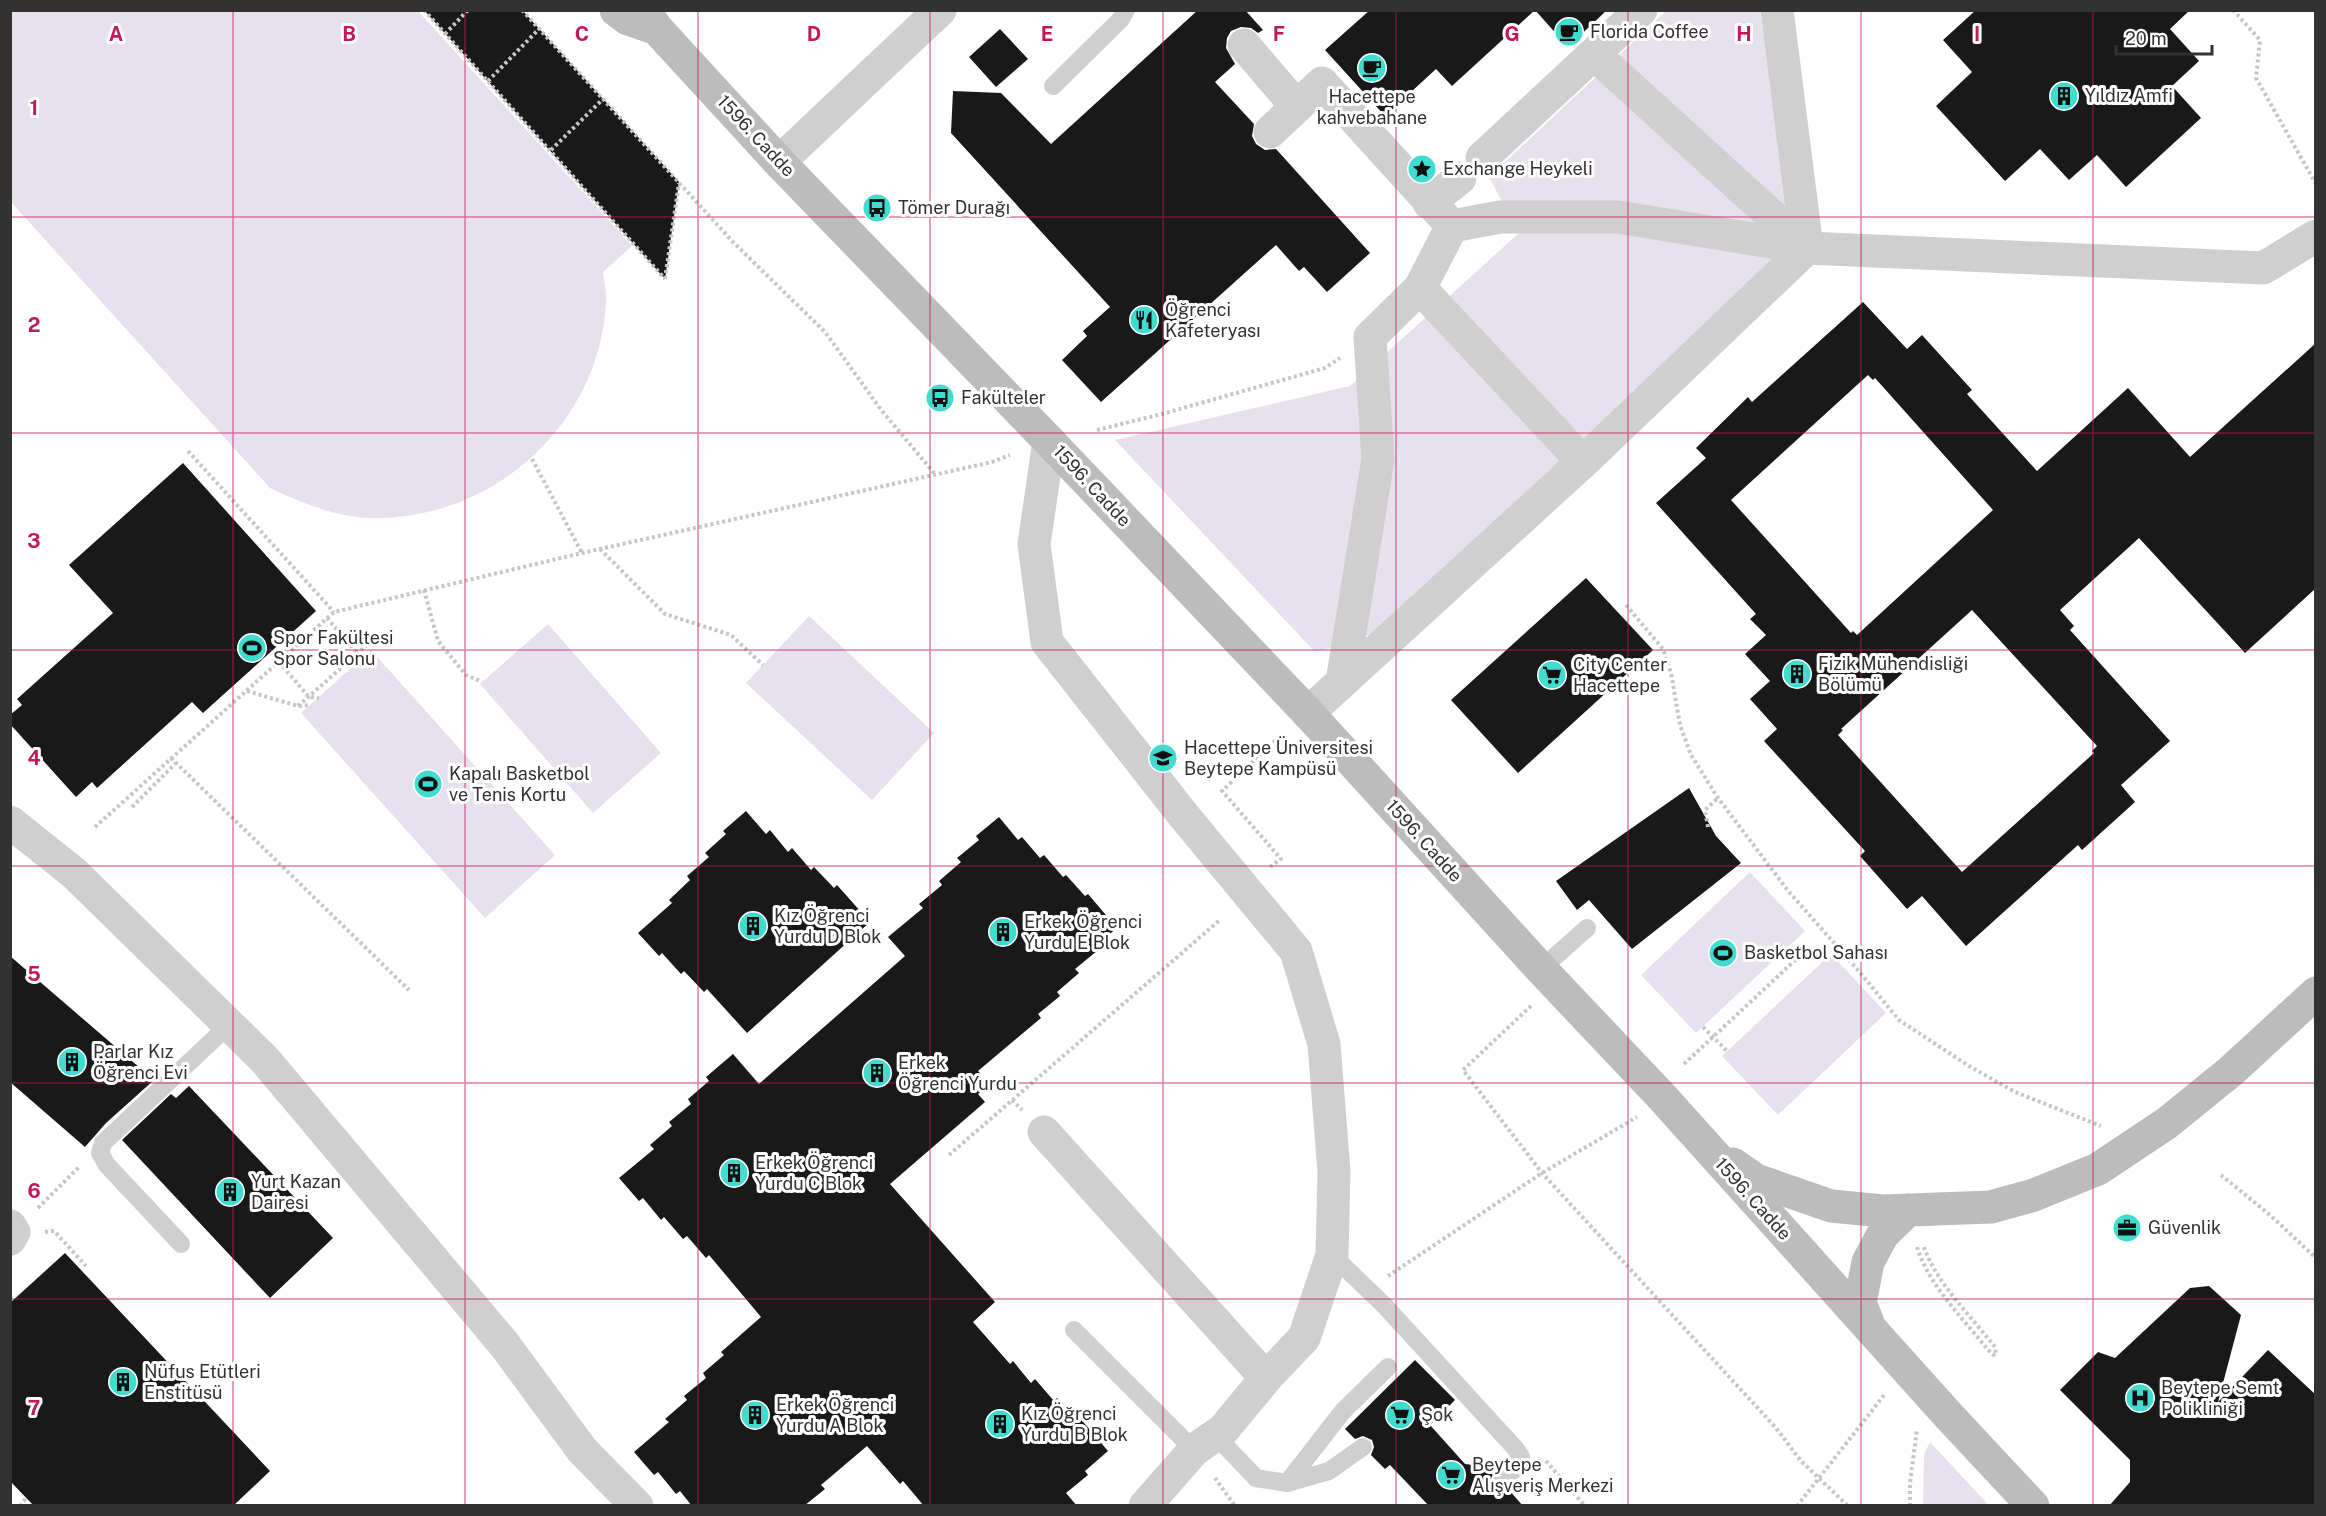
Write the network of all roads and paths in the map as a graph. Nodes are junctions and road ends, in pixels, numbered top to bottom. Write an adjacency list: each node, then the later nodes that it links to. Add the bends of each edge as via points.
1 (424, 10): 12 (path)
2 (468, 10): 12 (path)
3 (522, 10): 11 (path)
4 (616, 10): 10 (street, 1596. Cadde, via 628,19)
5 (940, 10): 21 (street)
6 (1126, 10): 16 (lane)
7 (1641, 10): 14 (street)
8 (1777, 10): 27 (street)
9 (2233, 10): 23 (path, via 2260,40 2256,78)
10 (650, 20): 21 (street, 1596. Cadde)
11 (539, 29): 15 (path); 17 (path)
12 (445, 34): 15 (path)
13 (1244, 45): 18 (street)
14 (1594, 54): 24 (street); 27 (street)
15 (488, 81): 20 (path)
16 (1053, 86)
17 (603, 99): 20 (path); 22 (path)
18 (1297, 107): 19 (street); 24 (street, via 1322,83)
19 (1270, 132)
20 (551, 150): 22 (path, via 665,279)
21 (779, 162): 31 (street, 1596. Cadde)
22 (679, 182): 36 (path, via 733,242 825,332 882,411)
23 (2316, 184)
24 (1429, 203): 25 (street)
25 (1452, 226): 27 (street, via 1500,217 1618,217); 28 (street)
26 (2316, 236): 27 (street, via 2263,268)
27 (1808, 248): 35 (street)
28 (1420, 288): 29 (street); 35 (street)
29 (1370, 337): 30 (path, via 1325,368); 48 (street, via 1378,459)
30 (1097, 430)
31 (1049, 441): 54 (street, 1596. Cadde); 90 (street, via 1034,544 1047,642 1296,951 1324,1044 1334,1172)
32 (188, 451): 41 (path)
33 (1010, 455): 36 (path)
34 (532, 459): 38 (path)
35 (1583, 462): 48 (street)
36 (934, 473): 37 (path)
37 (600, 549): 38 (path); 46 (path, via 666,614 731,635)
38 (582, 553): 39 (path)
39 (424, 590): 41 (path); 47 (path, via 438,641 466,675)
40 (1626, 605): 58 (path, via 1663,649 1690,755)
41 (334, 612): 42 (path)
42 (327, 618): 44 (path); 45 (path)
43 (367, 645): 44 (path)
44 (358, 654): 50 (path)
45 (279, 662): 49 (path); 50 (path)
46 (763, 665)
47 (482, 682)
48 (1342, 682): 54 (street)
49 (246, 691): 53 (path); 56 (path)
50 (309, 697): 51 (path); 53 (path)
51 (319, 698)
52 (310, 705): 53 (path)
53 (298, 706)
54 (1308, 713): 67 (street, 1596. Cadde)
55 (1280, 737): 63 (path, via 1222,791 1281,859)
56 (171, 758): 57 (path); 61 (path)
57 (176, 763): 59 (path); 68 (path)
58 (1719, 798): 62 (path, via 1705,810); 77 (path, via 1789,892 1899,1020 2015,1092)
59 (132, 807)
60 (10, 822): 71 (street, via 74,873)
61 (95, 827)
62 (1708, 827)
63 (1266, 870)
64 (1221, 919): 81 (path)
65 (1587, 928): 67 (lane)
66 (1806, 950): 73 (path)
67 (1541, 969): 80 (street, 1596. Cadde)
68 (409, 990)
69 (1533, 1004): 82 (path, via 1463,1070)
70 (2311, 1007): 84 (street, via 2167,1123 2098,1169 2034,1196 1991,1207)
71 (229, 1025): 79 (lane); 109 (street, via 264,1059 504,1344 582,1450)
72 (1703, 1027): 73 (path)
73 (1713, 1037): 74 (path); 75 (path)
74 (1727, 1051)
75 (1684, 1064)
76 (1638, 1116): 82 (path)
77 (2110, 1130)
78 (1044, 1132): 97 (street)
79 (103, 1143): 86 (path); 87 (lane, via 100,1153 107,1165)
80 (1707, 1146): 84 (street, via 1756,1180 1831,1206); 95 (street, 1596. Cadde)
81 (949, 1155)
82 (1542, 1173): 93 (path); 104 (path)
83 (2222, 1175): 91 (path)
84 (1908, 1210): 95 (street, via 1883,1234 1868,1262 1860,1303)
85 (54, 1231): 92 (path)
86 (12, 1233)
87 (181, 1244)
88 (1917, 1247): 89 (path, via 1922,1263 1938,1287 1996,1357 1995,1347 1944,1282)
89 (1924, 1247)
90 (1332, 1255): 97 (street, via 1304,1338); 105 (lane, via 1515,1448 1521,1457 1519,1465)
91 (2316, 1258)
92 (86, 1266)
93 (1384, 1278)
94 (1074, 1330): 100 (lane)
95 (1871, 1331): 116 (street, 1596. Cadde)
96 (1388, 1367): 106 (lane, via 1343,1411)
97 (1266, 1378): 100 (street, via 1222,1430)
98 (1887, 1391): 104 (path)
99 (1918, 1424): 115 (path)
100 (1204, 1443): 106 (lane, via 1256,1478); 110 (street)
101 (1363, 1447): 106 (lane, via 1329,1471)
102 (1542, 1456): 112 (path)
103 (1215, 1478): 111 (path)
104 (1819, 1478): 113 (path); 114 (path)
105 (1502, 1480)
106 (1287, 1483)
107 (26, 1498): 108 (path)
108 (20, 1506)
109 (637, 1506)
110 (1145, 1506)
111 (1235, 1506)
112 (1585, 1506)
113 (1797, 1506)
114 (1848, 1506)
115 (1910, 1506)
116 (2033, 1506)

